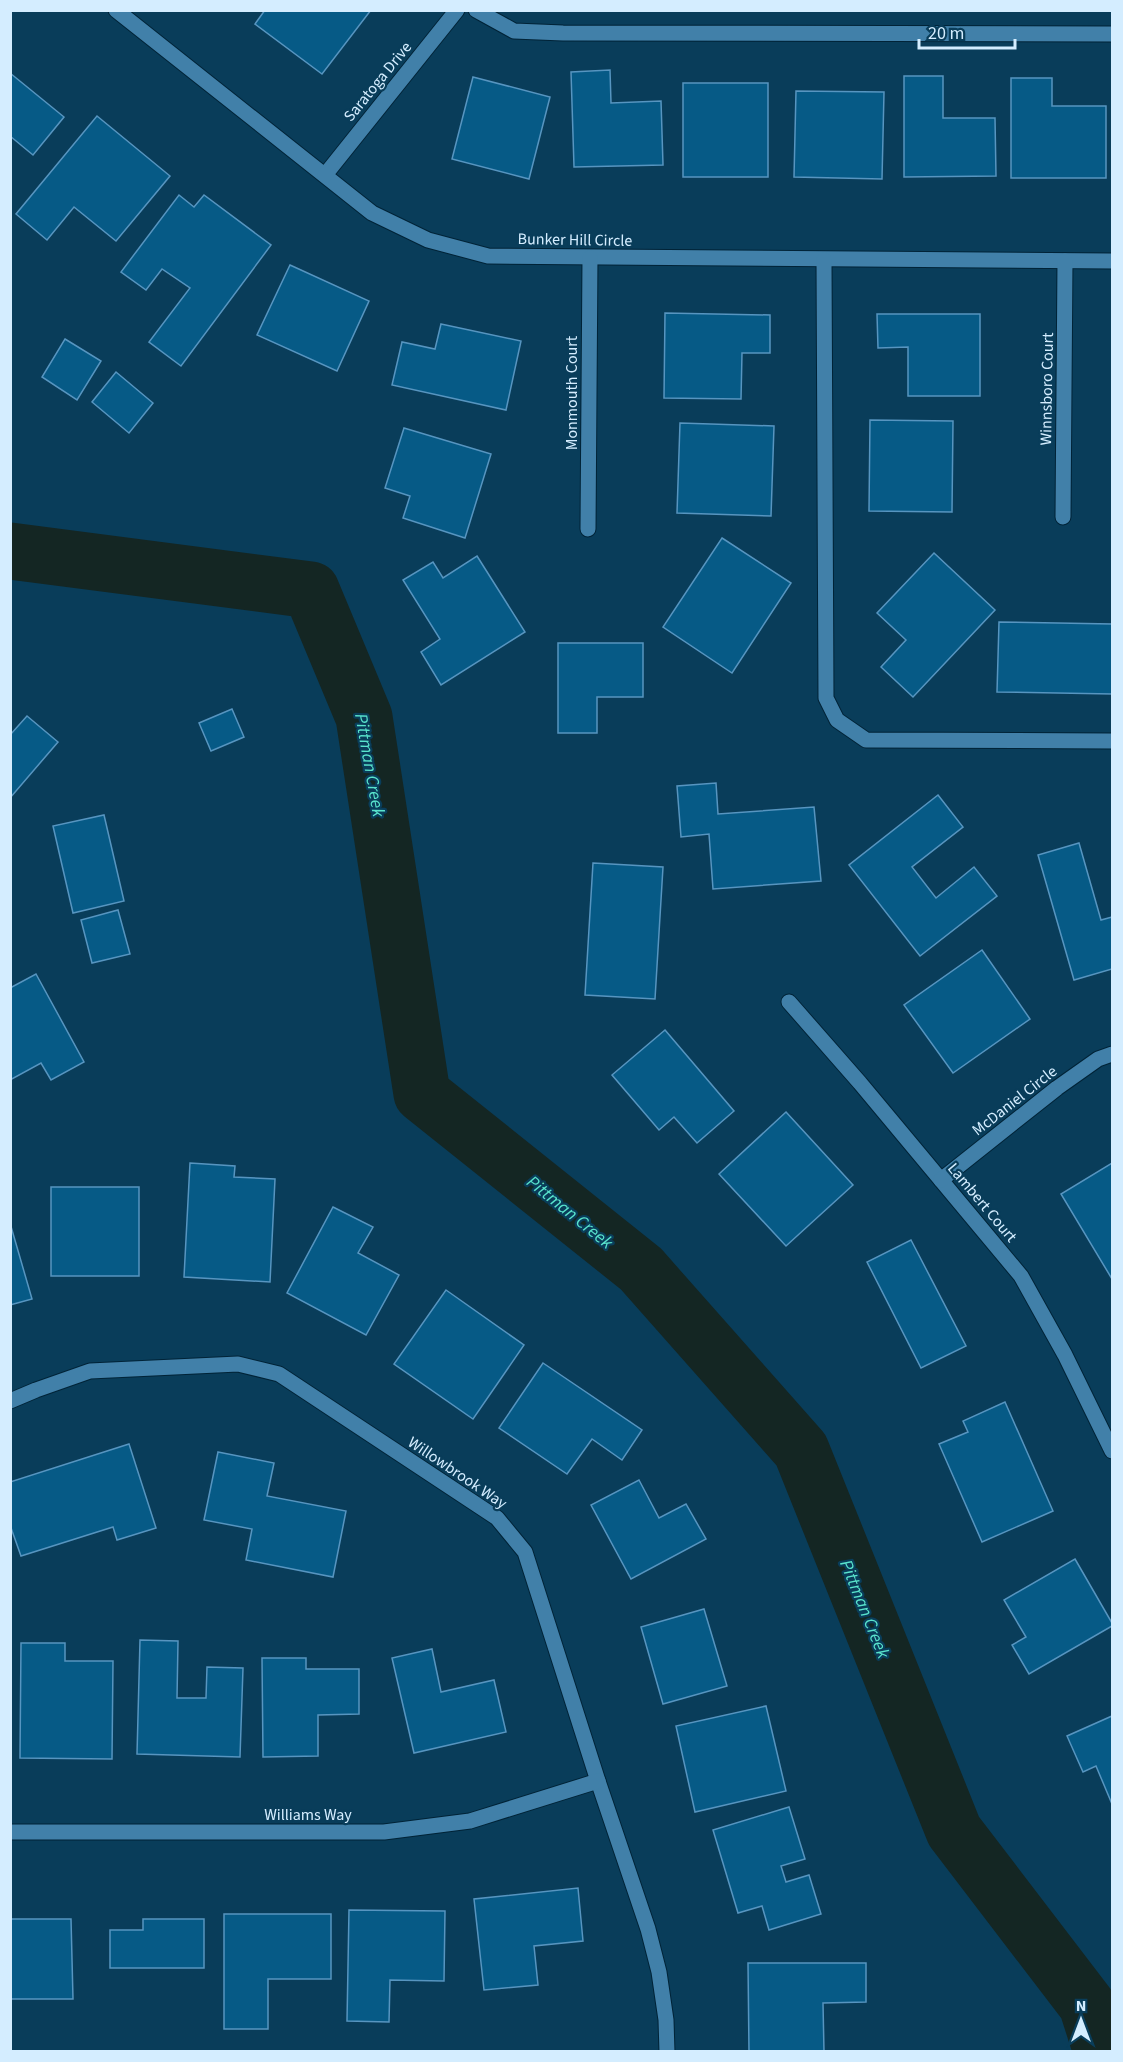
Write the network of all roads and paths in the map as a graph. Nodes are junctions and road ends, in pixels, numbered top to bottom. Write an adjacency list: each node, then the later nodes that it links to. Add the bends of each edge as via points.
1 (116, 10): 5 (street, Bunker Hill Circle)
2 (476, 10): 4 (street, via 514,31 563,33)
3 (450, 13): 5 (street, Saratoga Drive)
4 (1113, 34)
5 (325, 175): 6 (street, Bunker Hill Circle, via 372,213 428,240 488,256)
6 (590, 258): 7 (street, Bunker Hill Circle); 11 (street, Monmouth Court)
7 (824, 260): 8 (street, Bunker Hill Circle); 12 (street, via 826,698 837,720 866,740)
8 (1065, 261): 9 (street, Bunker Hill Circle); 10 (street, Winnsboro Court)
9 (1113, 261)
10 (1063, 517)
11 (588, 529)
12 (1113, 741)
13 (789, 1002): 15 (street, Lambert Court)
14 (1113, 1054): 15 (street, McDaniel Circle, via 1098,1059 1057,1088)
15 (941, 1180): 17 (street, Lambert Court, via 1021,1276)
16 (10, 1401): 18 (street, Willowbrook Way, via 90,1371 238,1364 279,1374 497,1518 525,1552)
17 (1113, 1450)
18 (598, 1781): 19 (street, Williams Way, via 470,1821 384,1832); 20 (street, Willowbrook Way, via 657,1961)
19 (10, 1832)
20 (667, 2052)

